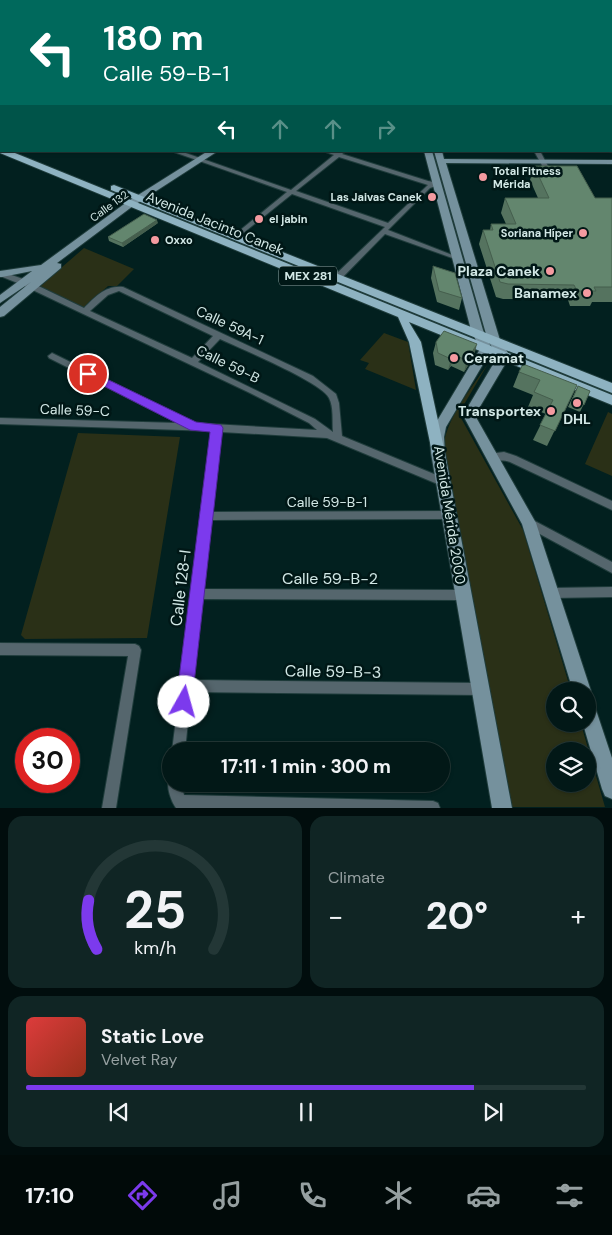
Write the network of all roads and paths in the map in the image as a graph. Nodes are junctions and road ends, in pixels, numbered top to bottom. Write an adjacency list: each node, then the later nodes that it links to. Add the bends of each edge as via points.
1 (3, 152): 17 (main road, Avenida Jacinto Canek / MEX 281)
2 (26, 152): 15 (main road, Avenida Jacinto Canek / MEX 281)
3 (177, 152): 8 (street)
4 (212, 152): 8 (main road, Calle 132)
5 (428, 152): 13 (main road)
6 (538, 152): 11 (street)
7 (341, 153): 13 (street); 16 (street)
8 (200, 160): 16 (street); 18 (main road, Calle 132)
9 (441, 160): 11 (main road); 14 (main road)
10 (612, 162): 11 (main road)
11 (544, 164): 12 (main road)
12 (612, 168)
13 (437, 184): 14 (street); 21 (street, via 428,187); 24 (main road)
14 (448, 184): 35 (main road)
15 (114, 188): 17 (main road); 18 (main road, Avenida Jacinto Canek / MEX 281)
16 (292, 192): 21 (street); 23 (street)
17 (106, 194): 19 (main road, Avenida Jacinto Canek / MEX 281)
18 (141, 199): 19 (main road, Calle 132); 20 (main road, Avenida Jacinto Canek / MEX 281)
19 (130, 204): 20 (main road, Avenida Jacinto Canek / MEX 281); 22 (main road, Calle 132)
20 (181, 220): 23 (main road, Avenida Jacinto Canek / MEX 281); 32 (main road, Avenida Jacinto Canek / MEX 281)
21 (386, 228): 24 (street); 27 (street)
22 (93, 233): 25 (main road, Calle 132); 28 (main road, Calle 132, via 90,240)
23 (236, 237): 27 (main road, Avenida Jacinto Canek / MEX 281)
24 (458, 258): 33 (main road)
25 (47, 264): 26 (main road); 28 (main road, Calle 132)
26 (1, 274): 28 (street, Calle 59-B)
27 (337, 278): 33 (main road, Avenida Jacinto Canek / MEX 281)
28 (27, 284): 29 (main road, Calle 132); 30 (street, Calle 59-B); 31 (main road, Calle 132)
29 (0, 300)
30 (85, 311): 34 (street, Calle 59A-1, via 104,293 112,288 120,289); 38 (street, Calle 59-B)
31 (0, 313)
32 (403, 314): 35 (main road, Avenida Jacinto Canek / MEX 281); 46 (main road, via 403,320 416,342)
33 (478, 334): 35 (main road)
34 (219, 335): 38 (street); 45 (street, Calle 59A-1, via 310,378 332,394)
35 (490, 345): 37 (main road, Avenida Jacinto Canek / MEX 281); 39 (main road, Avenida Jacinto Canek / MEX 281); 46 (main road, Avenida Mérida 2000, via 440,426)
36 (52, 356): 42 (street)
37 (504, 356): 40 (main road, Avenida Jacinto Canek / MEX 281); 47 (main road, via 472,410 470,419)
38 (193, 362): 44 (street, Calle 59-B, via 312,421)
39 (612, 388)
40 (612, 400)
41 (0, 421): 42 (street, Calle 59-C)
42 (195, 427): 43 (street, Calle 59-C)
43 (217, 428): 44 (street, Calle 59-C); 51 (street, Calle 128-I)
44 (328, 434): 45 (street, Calle 59-B)
45 (338, 438): 48 (street, Calle 59-B)
46 (438, 453): 48 (main road, Avenida Mérida 2000)
47 (491, 457): 49 (street, via 513,459); 52 (main road)
48 (443, 482): 50 (main road, Avenida Mérida 2000)
49 (612, 506)
50 (449, 515): 51 (street, Calle 59-B-1); 57 (main road, Avenida Mérida 2000)
51 (206, 516): 56 (street, Calle 128-I)
52 (529, 523): 53 (street); 55 (main road)
53 (612, 568)
54 (612, 592): 55 (street)
55 (551, 593): 60 (main road)
56 (197, 594): 57 (street, Calle 59-B-2); 61 (street, Calle 128-I)
57 (463, 595): 62 (main road, Avenida Mérida 2000)
58 (0, 649): 59 (street)
59 (135, 650): 67 (street)
60 (579, 682)
61 (186, 686): 62 (street, Calle 59-B-3); 64 (street, Calle 128-I)
62 (480, 689): 69 (main road, Avenida Mérida 2000)
63 (595, 732): 65 (main road)
64 (179, 742)
65 (612, 789)
66 (176, 792): 68 (street, via 179,802)
67 (109, 808)
68 (433, 808)
69 (502, 808)

